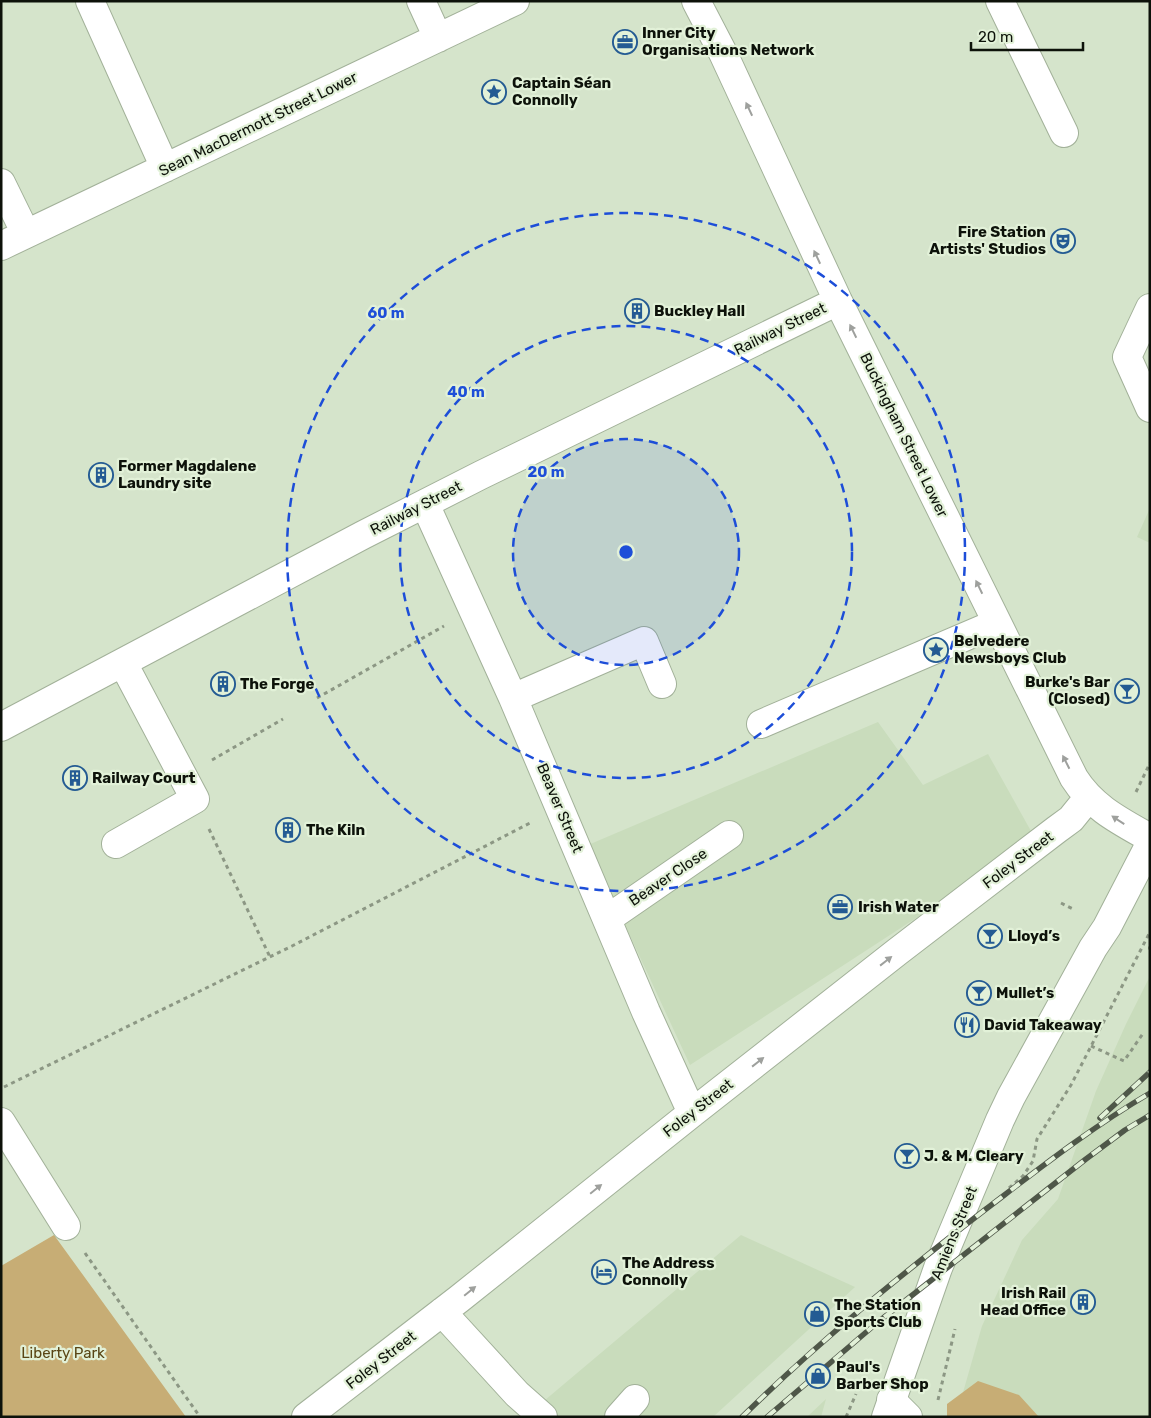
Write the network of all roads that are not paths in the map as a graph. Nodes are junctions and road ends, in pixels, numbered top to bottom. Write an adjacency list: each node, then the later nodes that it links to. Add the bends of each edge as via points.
1 (90, 1): 8 (street)
2 (421, 1): 6 (street)
3 (515, 1): 6 (street, Sean MacDermott Street Lower)
4 (696, 1): 12 (street, Buckingham Street Lower, one-way to 4)
5 (1000, 1): 7 (street)
6 (438, 38): 8 (street, Sean MacDermott Street Lower)
7 (1064, 133)
8 (164, 168): 10 (street, Sean MacDermott Street Lower)
9 (1, 183): 10 (street)
10 (26, 234): 11 (street, Sean MacDermott Street Lower)
11 (1, 246)
12 (838, 301): 15 (street, Railway Street); 16 (street, Buckingham Street Lower, one-way to 12)
13 (1150, 308): 14 (street, via 1127,357)
14 (1150, 408)
15 (425, 504): 17 (street, Railway Street); 19 (street, Beaver Street)
16 (997, 623): 20 (street); 22 (street, Buckingham Street Lower, one-way to 16, via 1074,778)
17 (123, 663): 21 (street, Railway Street); 25 (street, via 189,788)
18 (662, 684): 19 (street, via 644,641)
19 (513, 698): 27 (street, Beaver Street)
20 (761, 724)
21 (1, 727)
22 (1088, 798): 24 (street, Buckingham Street Lower, one-way to 22); 28 (street, Foley Street, one-way to 22, via 1064,825)
23 (729, 835): 27 (street, Beaver Close)
24 (1150, 838)
25 (116, 844)
26 (1150, 844): 32 (street, Amiens Street, via 1000,1120 938,1268)
27 (606, 919): 28 (street, Beaver Street)
28 (692, 1113): 31 (street, Foley Street, one-way to 28)
29 (1, 1122): 30 (street)
30 (66, 1226)
31 (442, 1312): 33 (street, Foley Street); 34 (street, via 517,1394)
32 (895, 1411)
33 (306, 1417)
34 (543, 1417)

